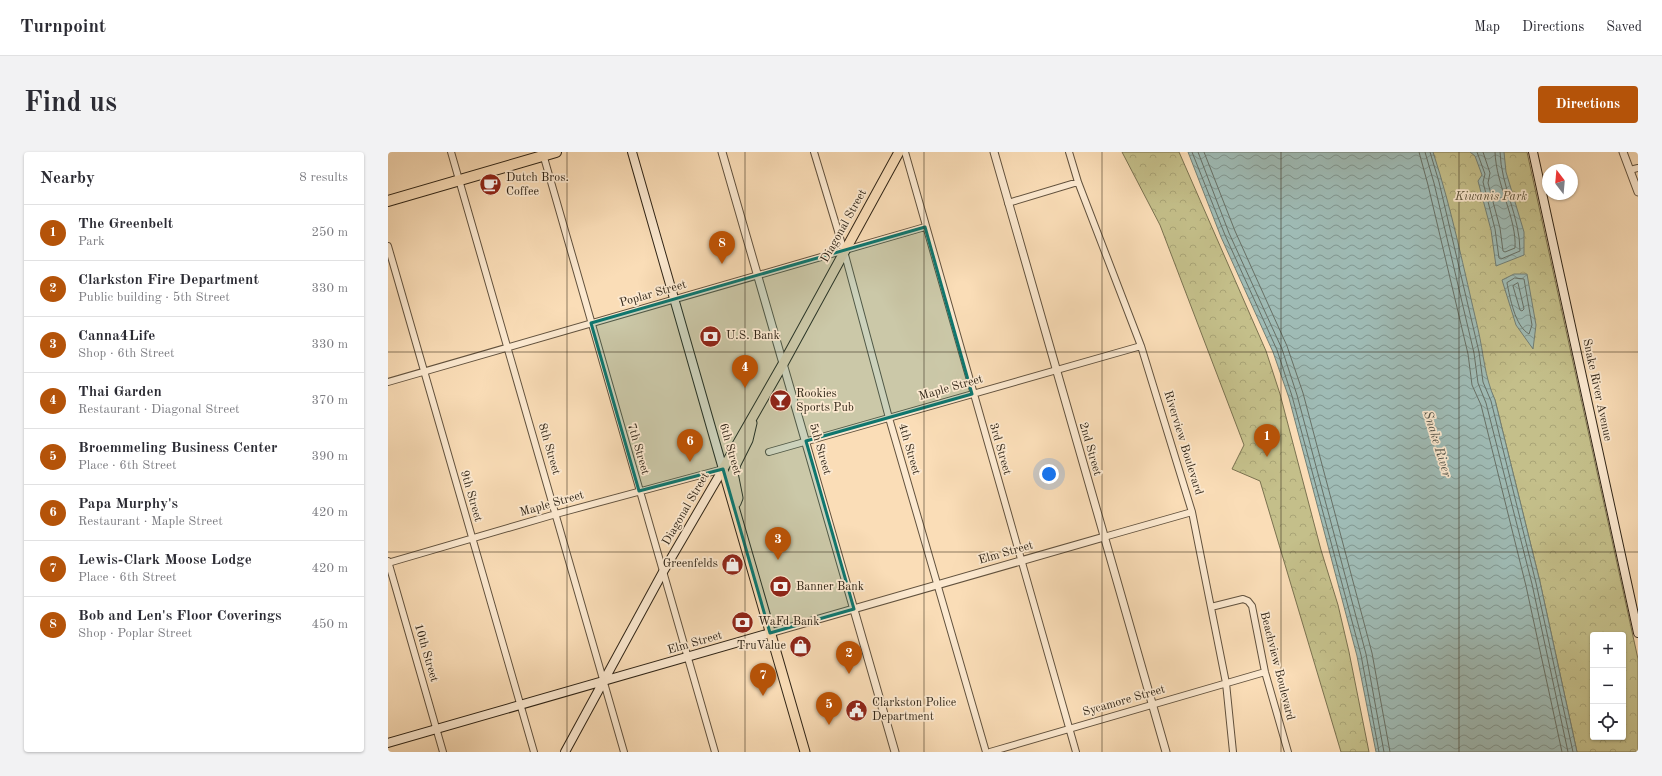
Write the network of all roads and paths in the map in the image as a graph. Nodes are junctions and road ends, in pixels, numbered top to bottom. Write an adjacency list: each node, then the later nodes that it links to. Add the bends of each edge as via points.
1 (451, 152): 15 (street, 8th Street)
2 (556, 152): 12 (highway)
3 (632, 152): 24 (main road, 6th Street)
4 (722, 152): 23 (street, 5th Street)
5 (814, 152): 22 (street, 4th Street)
6 (899, 152): 22 (main road, Diagonal Street)
7 (904, 152): 20 (street, 3rd Street)
8 (994, 152): 19 (street, 2nd Street)
9 (1069, 152): 16 (street, Riverview Boulevard)
10 (1533, 152): 51 (main road, Snake River Avenue)
11 (1623, 152): 14 (street)
12 (542, 154): 15 (highway); 25 (street, 7th Street)
13 (1638, 168): 14 (street)
14 (1630, 170): 17 (street)
15 (459, 180): 18 (highway); 27 (street, 8th Street)
16 (1078, 182): 19 (street); 26 (street, Riverview Boulevard)
17 (1638, 192)
18 (388, 201)
19 (1008, 203): 29 (street, 2nd Street)
20 (925, 227): 22 (street, Poplar Street); 32 (street, 3rd Street)
21 (388, 246): 30 (street, 9th Street)
22 (844, 251): 23 (street, Poplar Street); 28 (main road, Diagonal Street); 34 (street, 4th Street)
23 (757, 275): 24 (street, Poplar Street); 28 (street, 5th Street)
24 (674, 300): 25 (street, Poplar Street); 37 (main road, 6th Street)
25 (591, 323): 27 (street, Poplar Street); 38 (street, 7th Street)
26 (1141, 346): 29 (street, Maple Street); 40 (street, Riverview Boulevard)
27 (508, 348): 30 (street, Poplar Street); 41 (street, 8th Street)
28 (783, 364): 33 (main road, Diagonal Street); 35 (street, 5th Street)
29 (1056, 370): 32 (street, Maple Street); 42 (street, 2nd Street)
30 (424, 372): 31 (street, Poplar Street); 43 (street, 9th Street)
31 (388, 382)
32 (972, 394): 34 (street, Maple Street); 44 (street, 3rd Street)
33 (754, 414): 37 (main road, Diagonal Street); 39 (main road, via 748,440 733,473 738,498)
34 (889, 418): 35 (street, Maple Street); 47 (street, 4th Street)
35 (806, 441): 36 (street, Maple Street); 49 (street, 5th Street)
36 (768, 452)
37 (723, 469): 38 (street, Maple Street); 39 (main road, 6th Street); 46 (main road, Diagonal Street)
38 (639, 491): 41 (street, Maple Street); 46 (street, 7th Street)
39 (734, 506): 50 (main road, 6th Street)
40 (1192, 512): 42 (street, Elm Street); 48 (street, Riverview Boulevard)
41 (556, 514): 43 (street, Maple Street); 54 (street, 8th Street)
42 (1104, 537): 44 (street, Elm Street); 56 (street, 2nd Street)
43 (472, 539): 45 (street, Maple Street); 57 (street, 9th Street)
44 (1021, 561): 47 (street, Elm Street); 59 (street, 3rd Street)
45 (388, 562): 58 (street, 10th Street)
46 (663, 572): 52 (street, 7th Street); 54 (main road, Diagonal Street)
47 (938, 585): 49 (street, Elm Street); 68 (street, 4th Street)
48 (1211, 607): 53 (street, Beachview Boulevard, via 1243,599 1248,601 1252,606); 55 (street, Riverview Boulevard)
49 (854, 609): 50 (street, Elm Street); 67 (street, 5th Street)
50 (770, 633): 52 (main road, Elm Street); 66 (main road, 6th Street)
51 (1638, 634)
52 (687, 657): 54 (main road, Elm Street); 65 (street, 7th Street)
53 (1265, 672): 55 (street, Sycamore Street); 73 (street, Beachview Boulevard)
54 (603, 682): 57 (main road, Elm Street); 63 (main road, Diagonal Street); 64 (street, 8th Street)
55 (1226, 683): 56 (street, Sycamore Street); 72 (street, Riverview Boulevard)
56 (1153, 705): 59 (street, Sycamore Street); 71 (street, 2nd Street)
57 (520, 706): 58 (main road, Elm Street); 62 (street, 9th Street)
58 (437, 729): 60 (main road, Elm Street); 61 (street, 10th Street)
59 (1069, 729): 69 (street, Sycamore Street); 70 (street, 3rd Street)
60 (388, 743)
61 (443, 752)
62 (534, 752)
63 (565, 752)
64 (624, 752)
65 (715, 752)
66 (805, 752)
67 (895, 752)
68 (986, 752)
69 (990, 752)
70 (1076, 752)
71 (1166, 752)
72 (1233, 752)
73 (1288, 752)

